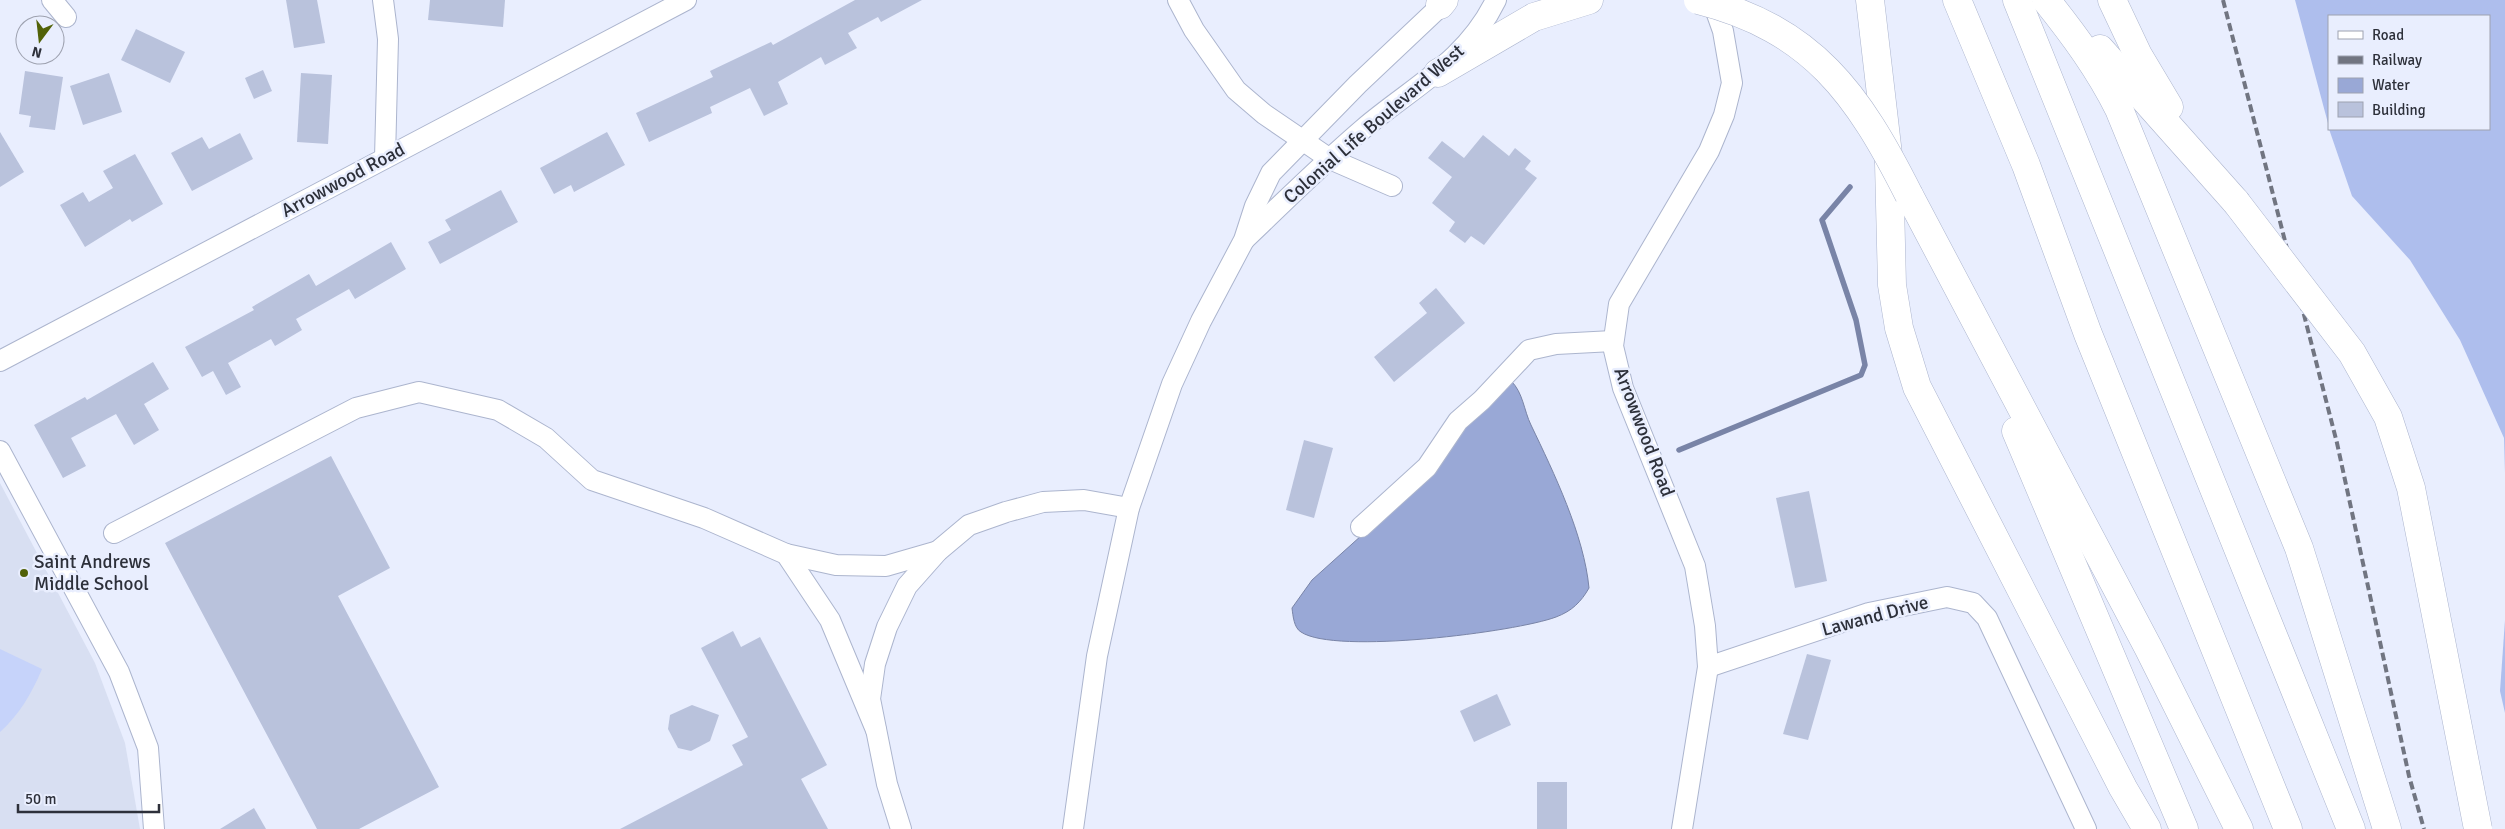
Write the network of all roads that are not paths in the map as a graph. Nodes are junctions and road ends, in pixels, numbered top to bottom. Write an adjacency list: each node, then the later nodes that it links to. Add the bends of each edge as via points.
1 (52, 0): 17 (street)
2 (383, 0): 21 (street, via 388,39)
3 (686, 0): 16 (street, Arrowwood Road)
4 (1178, 0): 20 (street, via 1194,30 1236,90 1264,114)
5 (1496, 0): 18 (street, Colonial Life Boulevard West, via 1474,35)
6 (1589, 0): 18 (highway, via 1534,17)
7 (1698, 0): 25 (highway, bridge, via 1752,18 1784,35 1814,56 1839,82 1882,141)
8 (1712, 0): 26 (street, Arrowwood Road, via 1723,31 1732,83 1724,115 1709,151 1618,304)
9 (1870, 0): 41 (highway, via 1888,163 1892,285 1899,328 1917,387)
10 (1957, 0): 44 (highway, via 2026,165 2088,334 2182,572)
11 (2017, 0): 45 (highway)
12 (2046, 0): 46 (highway, via 2083,46 2119,109 2255,438 2299,548)
13 (2051, 0): 19 (highway)
14 (2112, 0): 19 (highway)
15 (1444, 2): 20 (street, Colonial Life Boulevard West)
16 (666, 5): 21 (street, Arrowwood Road)
17 (66, 17)
18 (1438, 73): 22 (street, Colonial Life Boulevard West, via 1398,100)
19 (2172, 123): 47 (highway, bridge, via 2352,353 2388,417 2411,488)
20 (1302, 139): 22 (street); 24 (street, Colonial Life Boulevard West, via 1270,173)
21 (385, 158): 27 (street, Arrowwood Road)
22 (1330, 158): 23 (street); 24 (street, Colonial Life Boulevard West)
23 (1392, 186)
24 (1244, 240): 29 (street, Colonial Life Boulevard West, via 1200,321 1172,384)
25 (1940, 253): 42 (highway); 43 (highway, via 2149,649)
26 (1613, 341): 30 (street, via 1556,344 1529,350 1458,421 1427,467); 34 (street, Arrowwood Road, via 1623,388 1695,566)
27 (0, 361)
28 (0, 451): 36 (street, via 119,672 148,748)
29 (1129, 508): 32 (street, via 1084,500 1043,502 969,525); 38 (street, Colonial Life Boulevard West, via 1097,656)
30 (1360, 527)
31 (114, 533): 33 (street, via 356,408 419,392 498,410 546,438 592,480 704,518)
32 (938, 551): 33 (street, via 886,566 836,565); 35 (street, via 908,586 887,627 875,664 870,699)
33 (786, 554): 35 (street, via 830,620)
34 (1708, 667): 39 (street, Arrowwood Road); 40 (street, Lawand Drive, via 1869,613 1947,598 1973,603 1987,618)
35 (876, 730): 37 (street, via 887,784)
36 (154, 829)
37 (901, 829)
38 (1073, 829)
39 (1682, 829)
40 (2086, 829)
41 (2147, 829)
42 (2184, 829)
43 (2239, 829)
44 (2288, 829)
45 (2351, 829)
46 (2387, 829)
47 (2478, 829)

